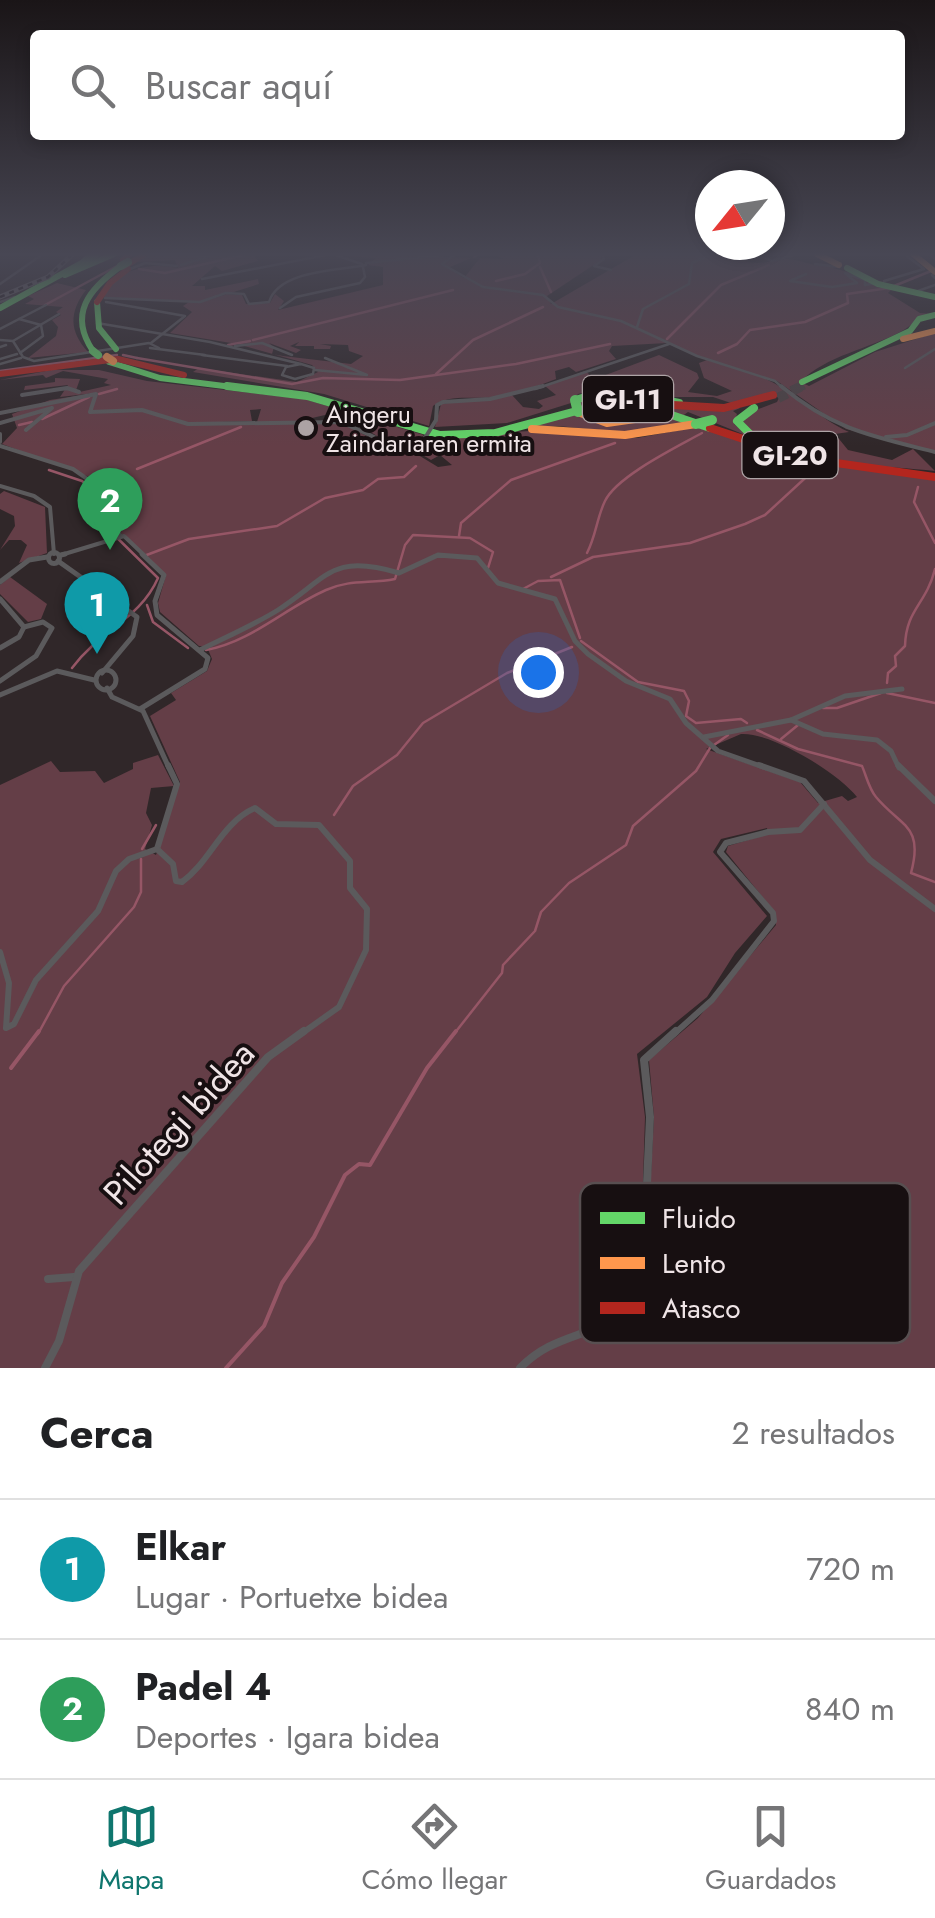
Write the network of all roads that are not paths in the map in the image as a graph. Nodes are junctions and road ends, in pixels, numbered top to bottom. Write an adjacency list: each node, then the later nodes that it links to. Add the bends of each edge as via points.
1 (53, 318): 9 (street)
2 (83, 318): 23 (main road, via 84,334)
3 (102, 318): 10 (main road)
4 (183, 318): 14 (street)
5 (600, 318): 11 (street)
6 (638, 318): 11 (street)
7 (926, 318): 21 (main road)
8 (19, 319): 9 (street); 12 (street)
9 (41, 325): 15 (street); 22 (street, via 38,343)
10 (102, 325): 14 (street); 23 (main road)
11 (636, 327): 16 (street)
12 (0, 329)
13 (935, 331): 21 (main road); 21 (main road, via 882,346 804,383)
14 (163, 334): 17 (street); 19 (street)
15 (6, 343): 22 (street)
16 (667, 344): 39 (street, bridge, via 526,390 443,401 425,438 414,445 389,446 364,429 335,422 180,424 142,410 90,412 98,394); 50 (street, via 775,381 840,427)
17 (154, 346): 18 (street); 24 (street)
18 (139, 347): 22 (street, via 36,362); 23 (street); 28 (main road, via 121,355)
19 (229, 347): 24 (street); 27 (street); 27 (street, via 262,342)
20 (935, 349): 30 (street)
21 (862, 350)
22 (19, 355): 23 (street, via 34,361); 26 (street)
23 (104, 355): 34 (main road, GI-20, via 160,378); 35 (main road, GI-20, via 165,377)
24 (215, 358): 29 (street)
25 (326, 358): 31 (street, via 366,375)
26 (0, 362)
27 (290, 362): 29 (street); 31 (street); 32 (street)
28 (158, 367): 33 (main road, via 96,359); 35 (main road)
29 (273, 367): 32 (street)
30 (905, 368)
31 (314, 370): 32 (street, via 299,379)
32 (282, 372)
33 (0, 375): 34 (main road, via 82,365 161,382)
34 (231, 386): 49 (main road, GI-20, via 319,399 420,432)
35 (261, 386): 43 (main road, GI-20, via 323,396 429,429 488,430)
36 (23, 387): 38 (street)
37 (79, 392): 38 (street)
38 (22, 395): 39 (street, via 57,392)
39 (58, 398): 42 (street)
40 (771, 399): 41 (main road, GI-11); 49 (main road, GI-11, bridge, via 647,434 549,428); 53 (main road, via 739,416 739,427)
41 (731, 408): 43 (main road, GI-11, via 601,399); 47 (main road, via 610,390 588,392 576,406 607,423 683,417)
42 (0, 413)
43 (527, 421): 53 (main road, GI-20, via 581,406 642,404)
44 (0, 423): 46 (street, via 52,408)
45 (935, 423): 50 (street)
46 (26, 430)
47 (727, 433): 49 (main road, GI-20, via 666,410 616,405); 54 (main road, GI-20, via 830,464)
48 (0, 434): 51 (street)
49 (495, 434)
50 (877, 438): 52 (street)
51 (0, 444): 56 (street, via 90,478 103,490 104,516)
52 (935, 452)
53 (796, 454): 54 (main road, GI-20)
54 (935, 475)
55 (0, 486): 57 (street, via 50,507)
56 (118, 537): 57 (street); 62 (street, via 164,575 154,601 161,621)
57 (55, 557): 58 (street, via 29,560); 63 (street, via 134,612 136,632)
58 (0, 582)
59 (0, 600): 60 (street)
60 (24, 626): 61 (street); 67 (street, via 44,622 52,628 36,656)
61 (0, 648)
62 (200, 650): 71 (street, via 208,658 205,669); 73 (street, via 280,609 325,574 365,563 396,572 432,556 469,557 481,560 498,583 554,598 588,654 626,681 670,699)
63 (111, 664): 64 (street); 65 (street)
64 (112, 672): 65 (street); 68 (street, via 118,680)
65 (102, 673): 66 (street)
66 (94, 680): 68 (street); 70 (street, via 57,671)
67 (0, 682)
68 (107, 688): 71 (street)
69 (902, 689): 72 (street, via 886,686 826,701)
70 (0, 694)
71 (140, 709): 76 (street, via 177,784)
72 (791, 720): 73 (street); 74 (street, via 823,734 877,740)
73 (704, 737): 75 (street, via 718,751 804,781)
74 (935, 800)
75 (824, 804): 77 (street, via 870,860); 79 (street, via 800,830 726,842 720,852 774,921 712,1000 644,1060)
76 (157, 849): 78 (street, via 129,858 116,871 98,911 46,964 6,1028 8,983); 80 (street, Pilotegi bidea, via 182,882 249,809 276,824 319,825 350,861 350,888 367,909 368,941 339,1007 268,1056)
77 (935, 908)
78 (0, 952)
79 (647, 1183)
80 (74, 1278): 81 (street); 83 (street, Pilotegi bidea)
81 (48, 1279)
82 (580, 1333): 84 (street, via 537,1347)
83 (45, 1368)
84 (520, 1368)

